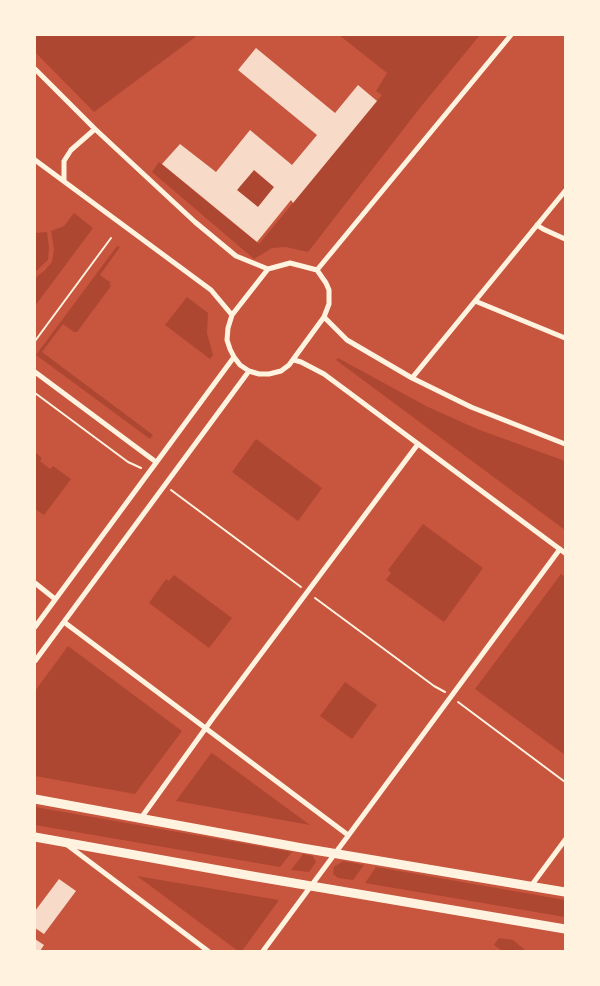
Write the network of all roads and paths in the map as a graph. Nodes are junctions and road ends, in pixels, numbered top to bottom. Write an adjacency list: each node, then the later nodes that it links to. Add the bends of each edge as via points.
1 (511, 35): 11 (street)
2 (35, 69): 3 (street)
3 (95, 129): 5 (street, via 71,150 64,161); 10 (street, via 236,256)
4 (35, 160): 5 (street)
5 (64, 181): 13 (street, via 211,290)
6 (565, 191): 7 (street)
7 (537, 225): 9 (street); 12 (street)
8 (111, 238): 16 (path)
9 (565, 238)
10 (268, 269): 11 (street, via 290,263); 13 (street)
11 (317, 270): 14 (street, via 330,297)
12 (475, 301): 15 (street); 21 (street)
13 (232, 315): 17 (street, via 227,340)
14 (324, 317): 18 (street); 21 (street, via 347,340)
15 (565, 338)
16 (35, 341)
17 (234, 357): 19 (street); 24 (street)
18 (294, 360): 19 (street, via 281,371 269,374); 22 (street, via 324,374)
19 (249, 371): 28 (street)
20 (35, 372): 24 (street)
21 (412, 378): 23 (street, via 471,407)
22 (418, 444): 25 (street); 31 (street)
23 (565, 444)
24 (156, 462): 27 (street)
25 (562, 551): 34 (street)
26 (35, 584): 27 (street)
27 (55, 599): 29 (street)
28 (64, 622): 30 (street); 31 (street)
29 (35, 627)
30 (35, 661)
31 (206, 728): 33 (street); 34 (street)
32 (35, 799): 33 (street)
33 (141, 818): 38 (street)
34 (348, 835): 38 (street)
35 (35, 837): 37 (street)
36 (565, 840): 40 (street)
37 (63, 842): 39 (street); 43 (street)
38 (336, 853): 39 (street); 40 (street)
39 (312, 885): 42 (street); 44 (street)
40 (531, 886): 41 (street)
41 (565, 892)
42 (565, 929)
43 (208, 951)
44 (263, 951)

